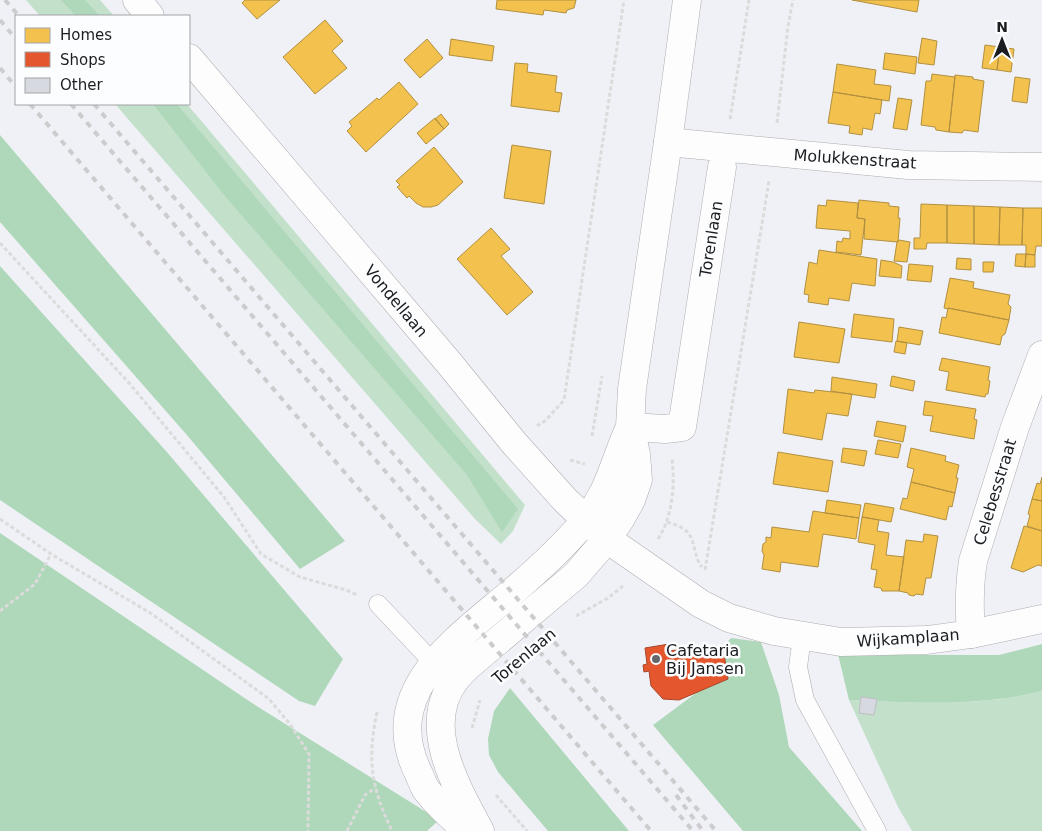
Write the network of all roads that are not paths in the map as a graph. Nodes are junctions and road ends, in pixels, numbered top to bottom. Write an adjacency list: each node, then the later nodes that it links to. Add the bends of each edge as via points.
1 (136, 0): 3 (street)
2 (686, 0): 5 (street, Torenlaan)
3 (149, 15)
4 (190, 59): 10 (street, Vondellaan, via 514,442)
5 (668, 142): 6 (street, Molukkenstraat); 9 (street, Torenlaan, via 637,350)
6 (724, 158): 7 (street, Molukkenstraat, via 774,153 908,165); 9 (street, Torenlaan, via 682,427)
7 (1042, 166)
8 (1042, 356): 14 (street, Celebesstraat, via 1015,427 973,561 968,601)
9 (630, 427): 10 (street, Torenlaan, via 604,496); 11 (street, Torenlaan, via 638,480 622,518)
10 (586, 521): 11 (street, Vondellaan); 16 (street, Torenlaan, via 552,557 450,646)
11 (607, 539): 15 (street, Wijkamplaan, via 701,604 729,618); 16 (street, Torenlaan, via 576,575 468,666)
12 (378, 604): 16 (lane)
13 (1042, 619): 14 (street, Wijkamplaan)
14 (971, 634): 15 (street, Wijkamplaan, via 879,642)
15 (802, 637): 19 (lane, via 798,667 805,700)
16 (444, 674): 17 (street, Torenlaan, via 419,684 406,730 411,756 425,788); 18 (street, Torenlaan, via 445,701 440,726 442,744 450,771)
17 (468, 831)
18 (480, 831)
19 (877, 831)

